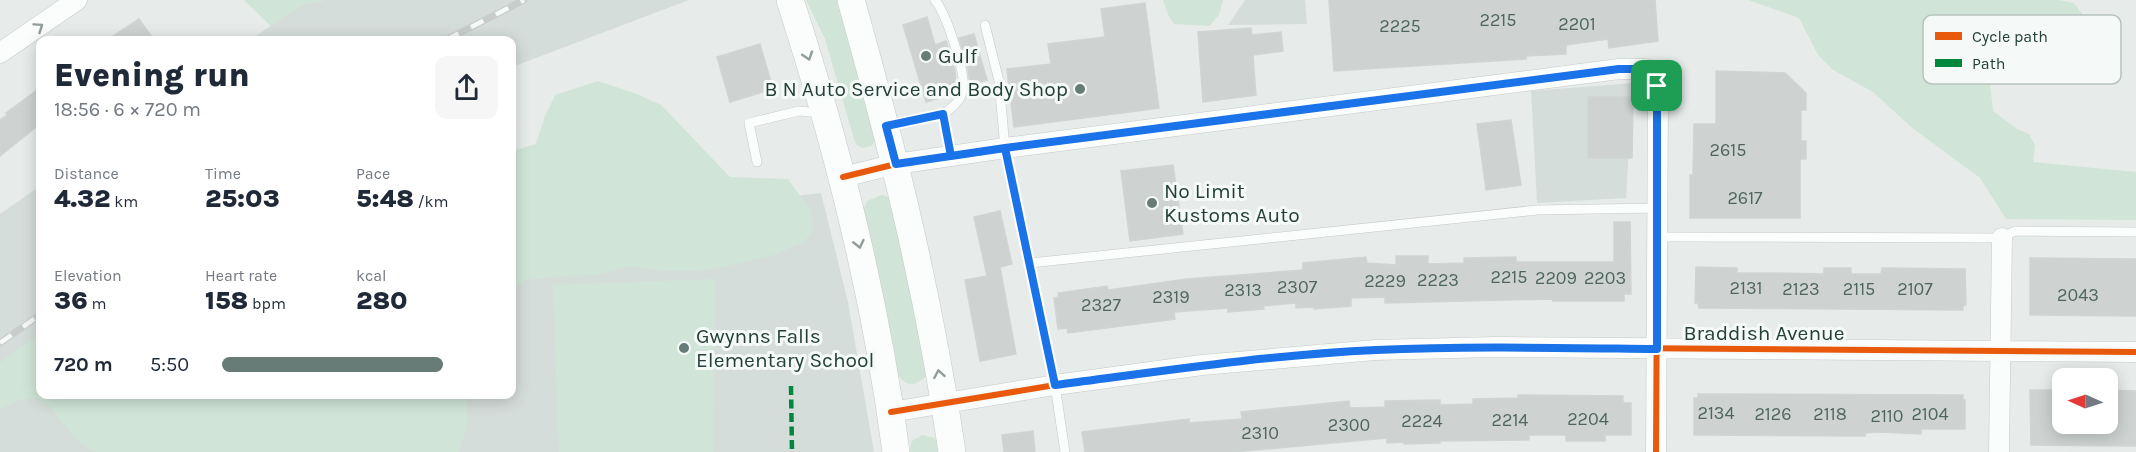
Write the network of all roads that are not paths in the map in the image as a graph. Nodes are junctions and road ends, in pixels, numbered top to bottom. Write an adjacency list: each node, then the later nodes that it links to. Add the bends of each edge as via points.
1 (78, 0): 6 (street, one-way to 1)
2 (790, 0): 7 (main road, one-way to 7)
3 (851, 0): 9 (main road)
4 (935, 0): 8 (lane, via 964,78 957,104)
5 (985, 25): 10 (lane, via 999,81)
6 (0, 53)
7 (825, 114): 12 (lane, via 799,111 749,123); 14 (main road)
8 (943, 114): 9 (lane); 11 (lane)
9 (886, 126): 13 (main road)
10 (1005, 148): 11 (street); 15 (street, via 1619,69 1646,69 1654,74 1658,101); 19 (lane)
11 (951, 156): 13 (street)
12 (757, 162)
13 (896, 164): 14 (street); 24 (main road, one-way to 13)
14 (843, 177): 25 (main road, one-way to 25, via 871,295)
15 (1658, 208): 17 (street); 19 (lane, via 1516,212)
16 (2136, 232): 18 (lane, via 2015,231)
17 (1658, 237): 18 (lane); 20 (street)
18 (2002, 238): 21 (street)
19 (1030, 262): 23 (lane)
20 (1657, 349): 21 (street, Braddish Avenue); 23 (street, Braddish Avenue, via 1375,350 1202,365); 29 (street)
21 (2000, 351): 22 (street, Braddish Avenue); 30 (street)
22 (2136, 352)
23 (1055, 385): 24 (street, Braddish Avenue); 28 (lane)
24 (945, 403): 25 (street, Braddish Avenue); 27 (main road)
25 (891, 412): 26 (main road)
26 (896, 452)
27 (952, 452)
28 (1065, 452)
29 (1656, 452)
30 (1999, 452)

